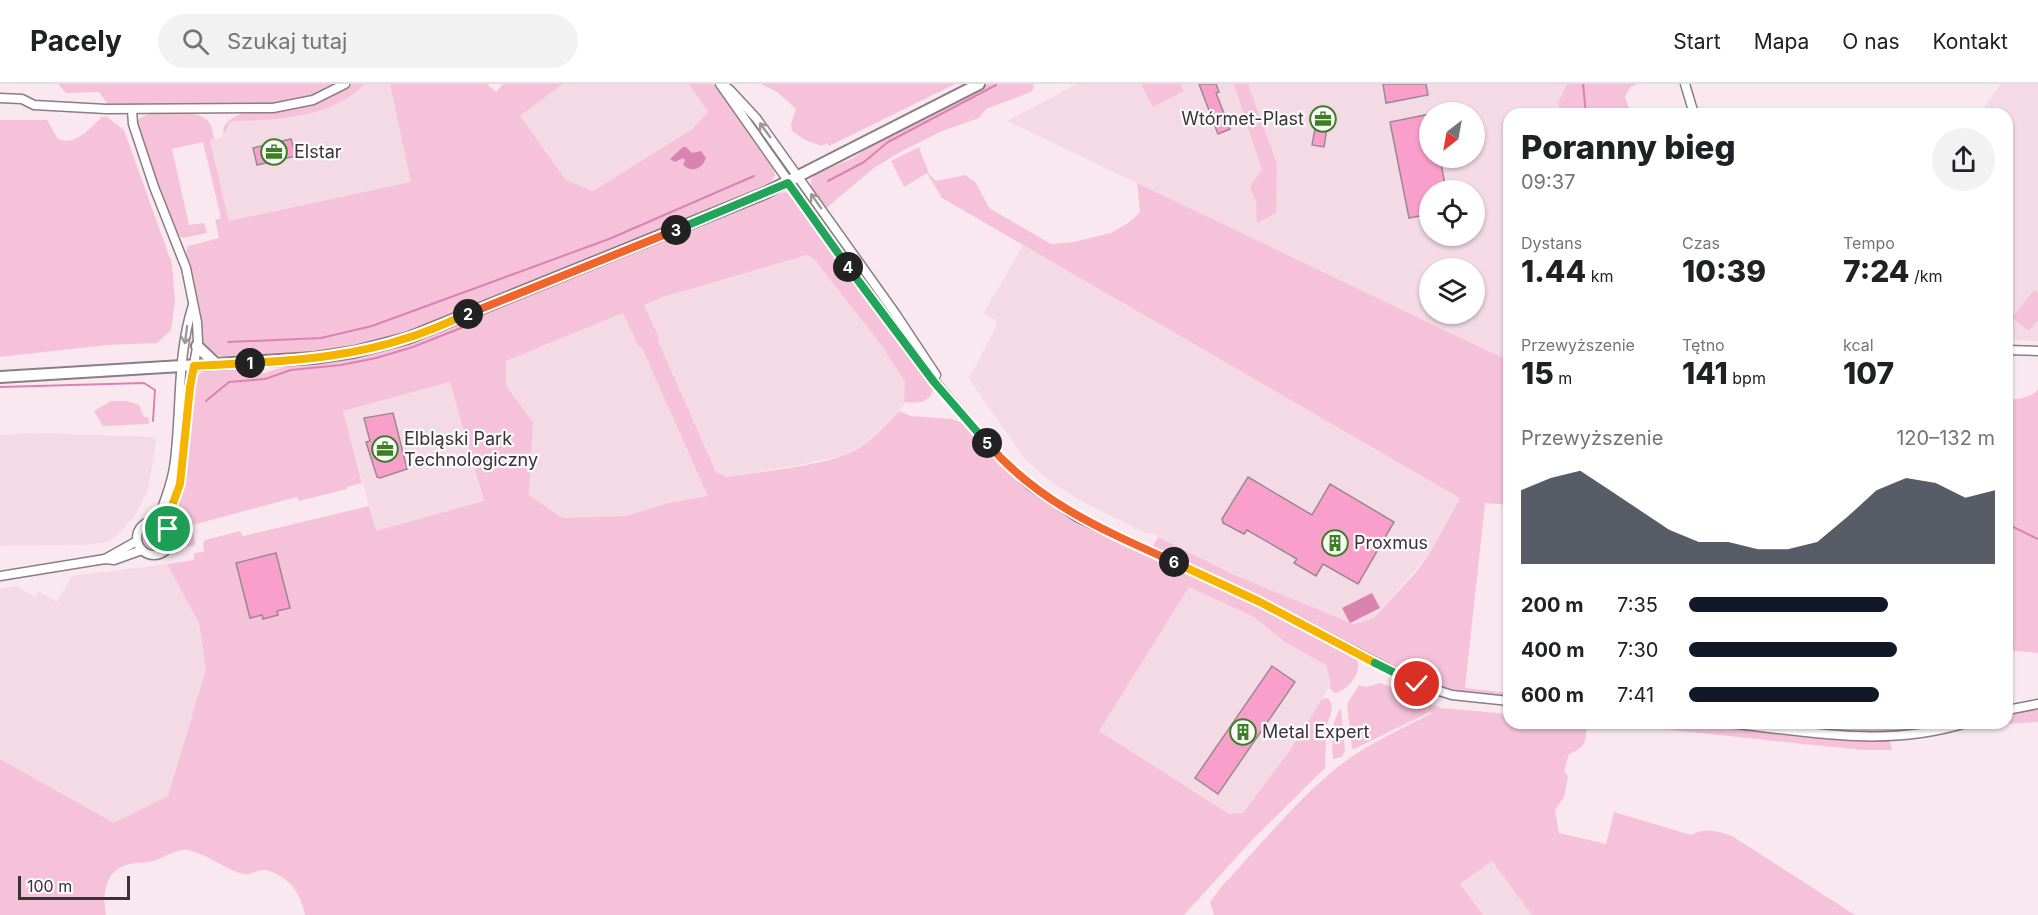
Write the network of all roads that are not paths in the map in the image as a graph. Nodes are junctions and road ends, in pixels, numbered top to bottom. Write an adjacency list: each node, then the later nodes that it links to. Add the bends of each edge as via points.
1 (345, 84): 7 (street, via 313,100 288,106)
2 (720, 84): 8 (street, one-way to 2, via 756,118); 9 (street)
3 (979, 84): 8 (street)
4 (1685, 84): 6 (street)
5 (0, 98): 7 (street, via 22,99 34,105)
6 (1692, 108)
7 (132, 110): 10 (street, via 154,187 186,268)
8 (799, 177): 9 (street); 18 (street, one-way to 8, via 895,313)
9 (788, 183): 14 (street, via 408,338 334,356); 18 (street)
10 (193, 305): 11 (street, via 198,322); 15 (street, one-way to 15)
11 (197, 346): 14 (street); 16 (street)
12 (2013, 350): 13 (street)
13 (2038, 351)
14 (216, 364): 16 (street)
15 (182, 366): 16 (street); 17 (street); 19 (street, via 174,467)
16 (194, 366): 19 (street, via 180,484)
17 (0, 377)
18 (942, 389): 24 (street, via 1009,467 1077,517 1260,602 1417,684 1452,695)
19 (161, 523): 20 (street, via 151,521 142,526); 21 (street, via 168,529 170,540 165,550 153,554)
20 (137, 541): 21 (street); 22 (street)
21 (142, 550): 22 (street)
22 (105, 560): 23 (street)
23 (0, 576)
24 (1503, 700)
25 (2038, 704): 26 (street)
26 (2013, 709)
27 (1788, 729): 28 (street, via 1879,738)
28 (1941, 729)

